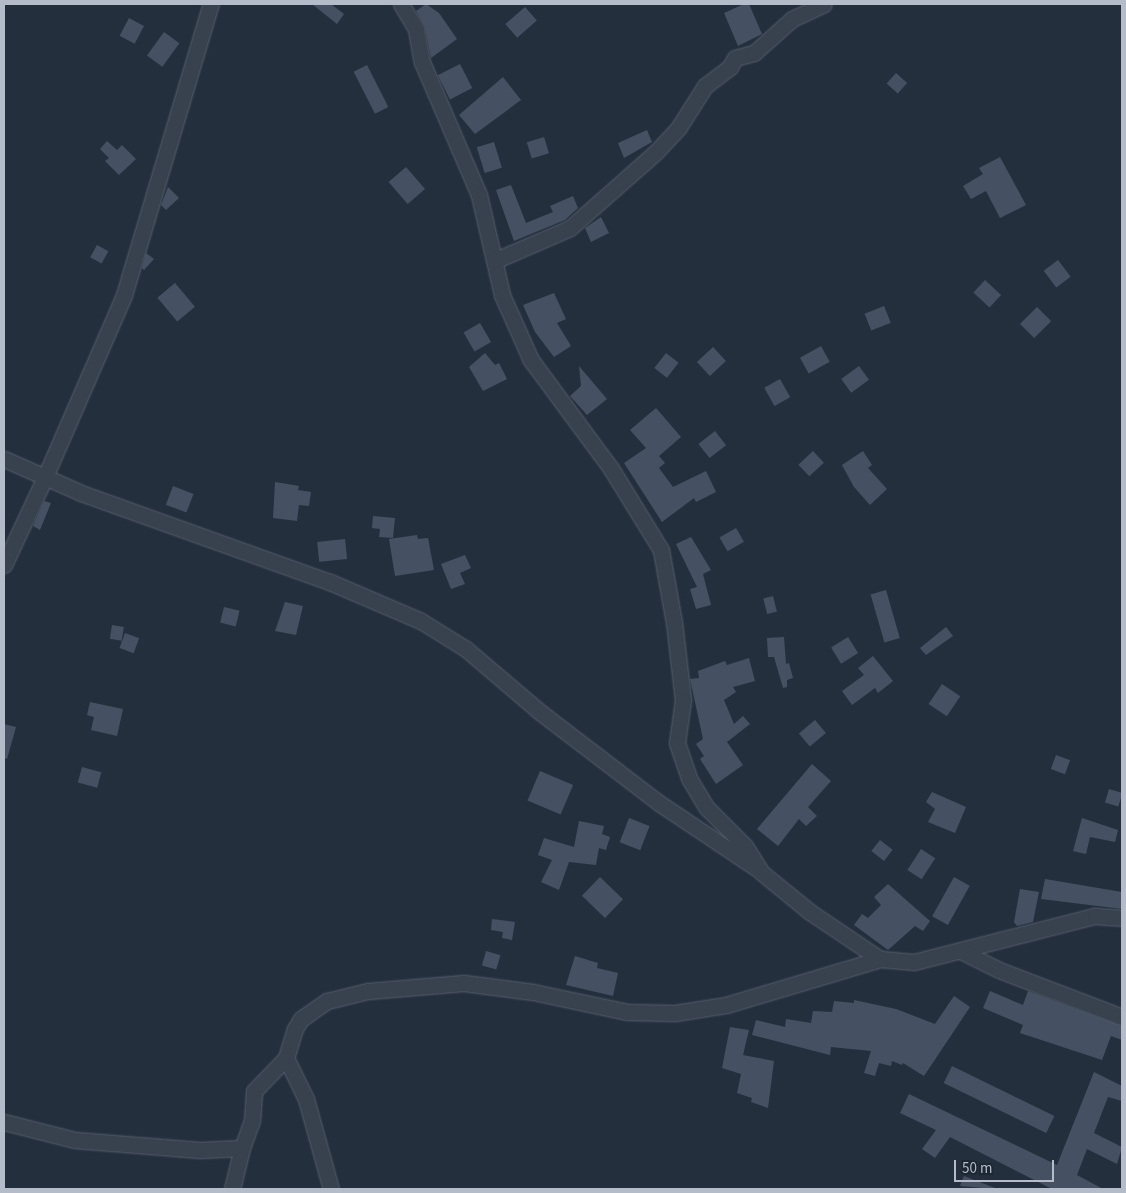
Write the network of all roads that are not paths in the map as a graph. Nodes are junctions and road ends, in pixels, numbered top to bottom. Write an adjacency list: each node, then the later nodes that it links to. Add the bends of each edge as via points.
1 (211, 4): 6 (street, via 129,281)
2 (401, 4): 4 (street, via 416,29 422,62 480,195)
3 (824, 4): 4 (street, via 792,19 754,53 735,58 705,86 680,127 656,152 570,228)
4 (496, 260): 8 (street, via 495,273 502,295 531,360 610,467 661,550 683,700 677,743 690,780 707,808 745,846)
5 (4, 459): 6 (street)
6 (45, 477): 7 (street); 8 (street, via 81,493 330,582 421,621 466,649 540,712 659,803)
7 (4, 565)
8 (761, 872): 11 (street, via 810,912)
9 (1122, 918): 10 (street, via 1094,916)
10 (961, 951): 11 (street, via 914,962); 12 (street, via 999,970)
11 (880, 958): 13 (street, via 726,1005 675,1013 627,1012 533,992 464,983 368,991 327,1001 308,1012 295,1029)
12 (1122, 1017)
13 (286, 1058): 15 (street, via 254,1091 252,1121); 17 (street, via 306,1099)
14 (4, 1122): 15 (street, via 75,1140 200,1150)
15 (242, 1148): 16 (street)
16 (232, 1189)
17 (331, 1189)

